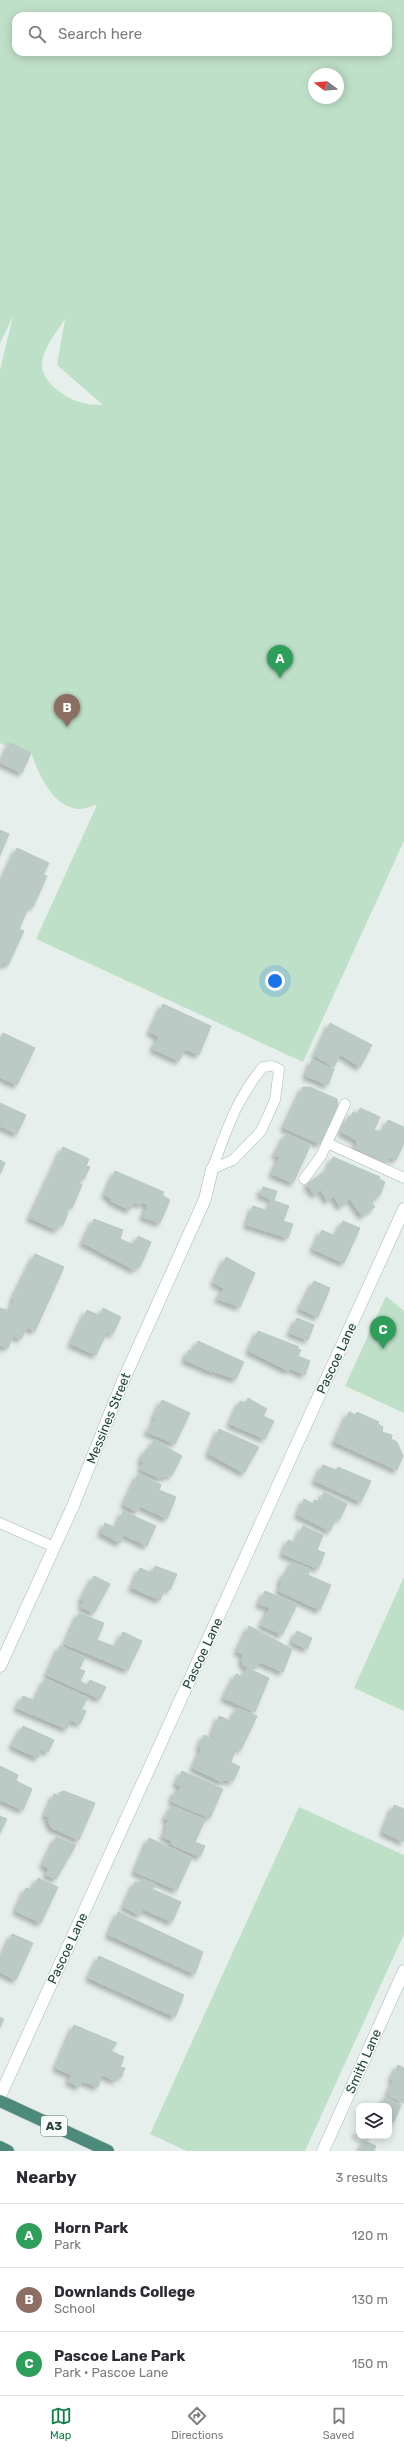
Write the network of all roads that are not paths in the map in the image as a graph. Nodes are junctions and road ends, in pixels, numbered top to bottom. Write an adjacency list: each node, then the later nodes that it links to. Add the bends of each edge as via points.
1 (345, 1104): 2 (lane)
2 (327, 1142): 4 (lane); 5 (lane, via 321,1156)
3 (212, 1169): 3 (lane, via 246,1087 263,1067 272,1066 279,1070 275,1100 261,1131 233,1160); 8 (street, Messines Street, via 205,1199 123,1381)
4 (404, 1178)
5 (304, 1179)
6 (404, 1209): 11 (street, Pascoe Lane)
7 (0, 1523): 8 (lane)
8 (54, 1547): 9 (street, Messines Street)
9 (0, 1666)
10 (404, 1971): 16 (street, Smith Lane)
11 (0, 2096)
12 (0, 2101): 15 (highway, A3)
13 (0, 2147): 14 (highway)
14 (8, 2151)
15 (108, 2151)
16 (323, 2151)

